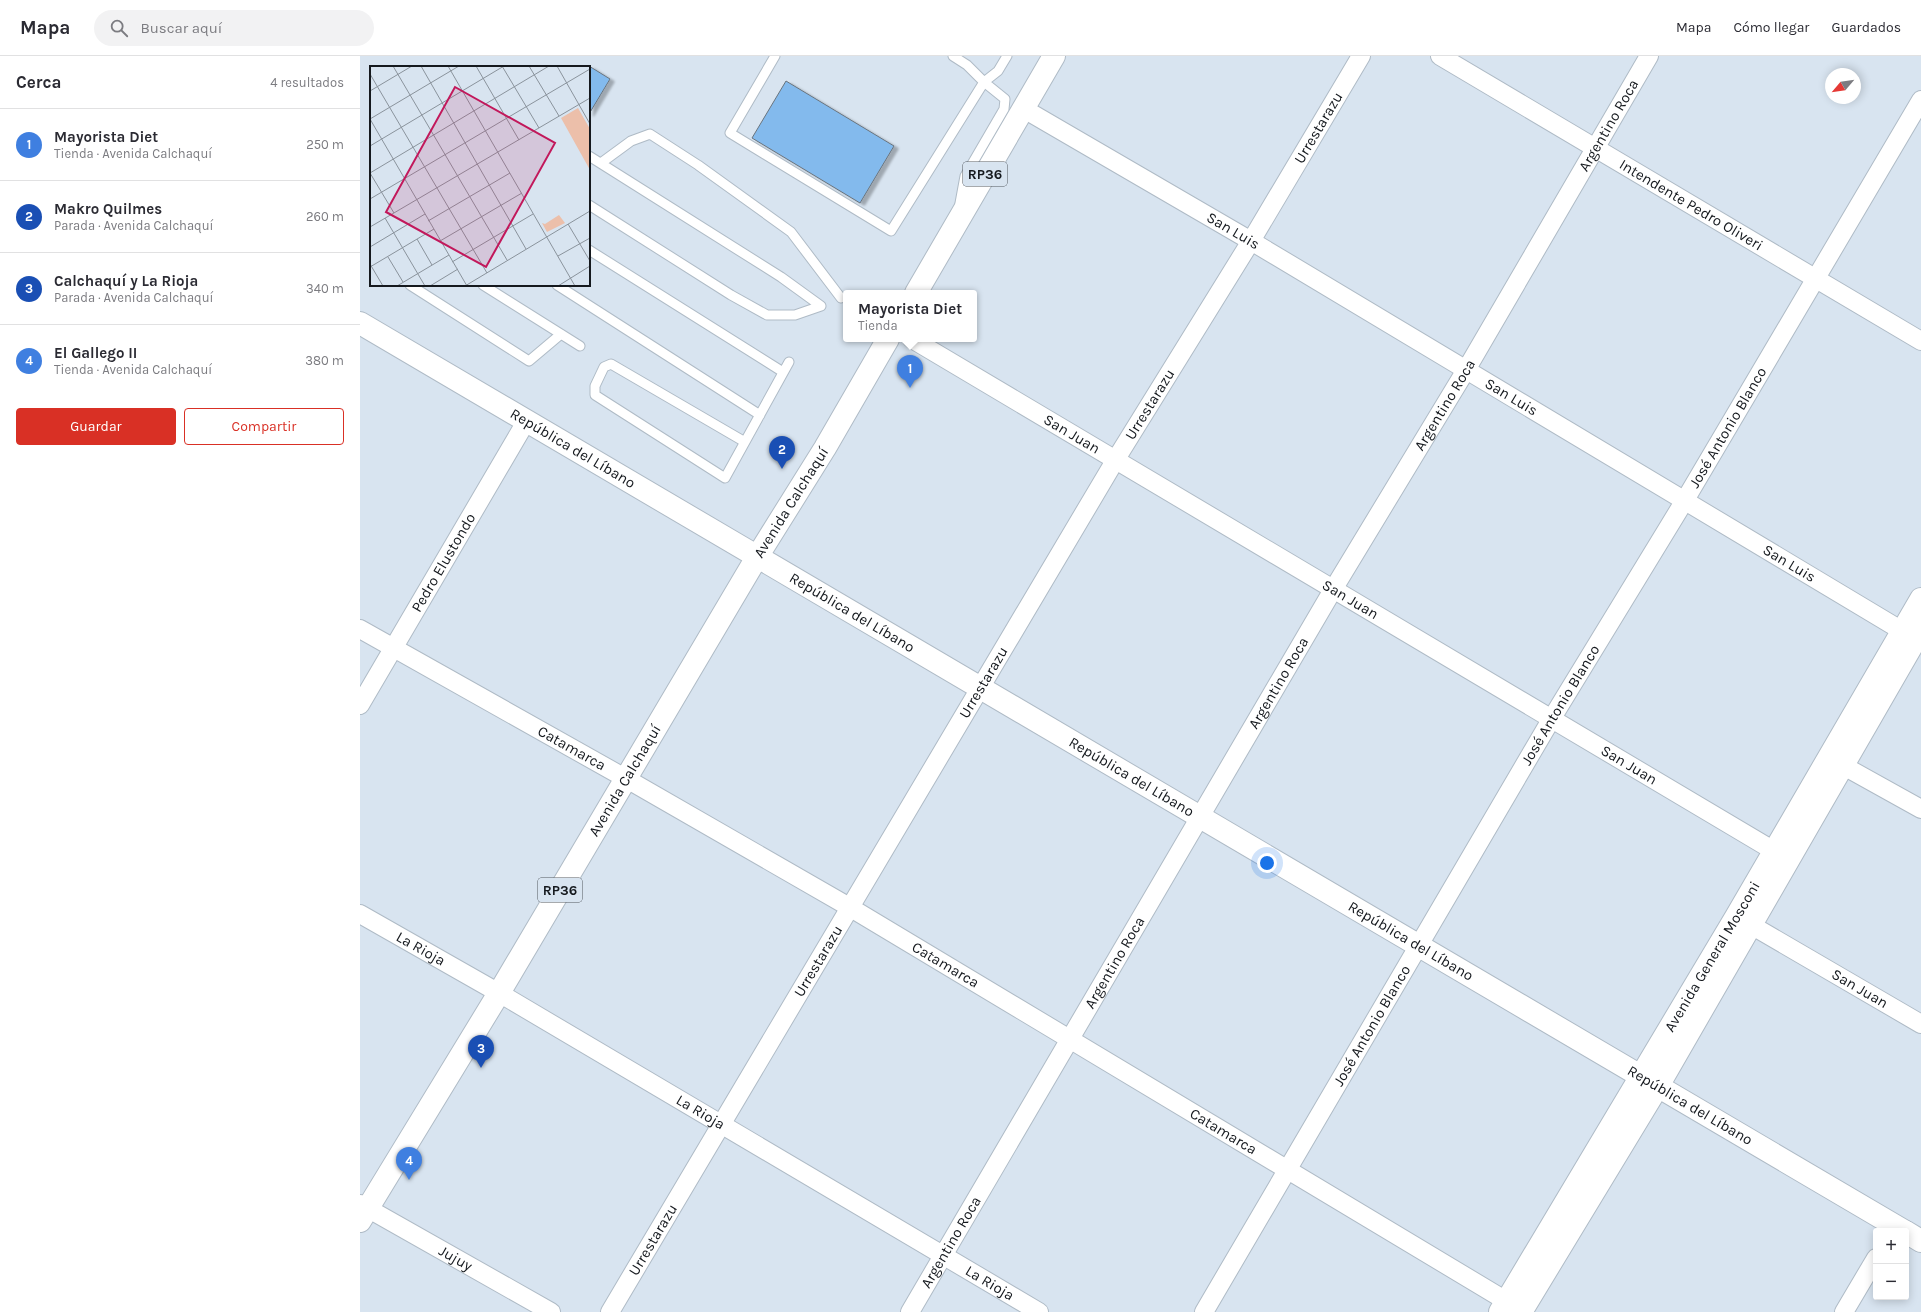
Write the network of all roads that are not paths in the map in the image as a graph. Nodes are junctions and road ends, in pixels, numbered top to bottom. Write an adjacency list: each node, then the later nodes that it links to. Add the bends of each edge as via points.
1 (775, 56): 8 (lane, via 730,133 891,231)
2 (953, 56): 8 (lane, via 967,65)
3 (1007, 56): 8 (lane, via 998,71)
4 (1054, 56): 10 (main road, RP36)
5 (1361, 56): 16 (street, Urrestarazu)
6 (1440, 56): 11 (street, Intendente Pedro Oliveri)
7 (1649, 56): 11 (street, Argentino Roca)
8 (984, 82): 15 (lane, via 1005,99 1004,109 965,176)
9 (1921, 100): 18 (street, José Antonio Blanco)
10 (1024, 109): 15 (main road, RP36); 16 (street, San Luis)
11 (1597, 148): 18 (street, Intendente Pedro Oliveri); 31 (street, Argentino Roca)
12 (590, 157): 13 (lane)
13 (601, 164): 14 (lane, via 781,277 821,306 795,315 767,315); 23 (lane, via 631,141 650,134 791,232)
14 (590, 206)
15 (955, 224): 22 (main road, RP36)
16 (1251, 241): 31 (street, San Luis); 36 (street, Urrestarazu)
17 (590, 251): 32 (lane)
18 (1816, 279): 26 (street, Intendente Pedro Oliveri); 37 (street, José Antonio Blanco)
19 (412, 286): 25 (lane, via 529,361)
20 (485, 286): 25 (lane)
21 (559, 286): 33 (lane)
22 (918, 290)
23 (841, 298)
24 (360, 323): 34 (main road, República del Líbano)
25 (561, 334): 29 (lane)
26 (1921, 341)
27 (886, 342): 38 (main road, Avenida Calchaquí / RP36, via 825,448)
28 (917, 342): 36 (street, San Juan)
29 (580, 346)
30 (789, 362): 32 (lane)
31 (1466, 370): 37 (street, San Luis); 39 (street, Argentino Roca)
32 (783, 372): 33 (lane)
33 (760, 415): 35 (lane)
34 (527, 420): 38 (main road, República del Líbano); 43 (street, Pedro Elustondo)
35 (745, 442): 35 (lane, via 611,364 604,367 595,386 595,395 725,478)
36 (1116, 459): 39 (street, San Juan); 44 (street, Urrestarazu)
37 (1685, 500): 42 (street, San Luis); 46 (street, José Antonio Blanco)
38 (757, 557): 44 (main road, República del Líbano); 48 (main road, Avenida Calchaquí / RP36)
39 (1334, 588): 46 (street, San Juan); 50 (street, Argentino Roca)
40 (1921, 600): 42 (main road, Avenida General Mosconi)
41 (360, 629): 43 (street, Catamarca)
42 (1913, 633): 47 (main road, Avenida General Mosconi)
43 (394, 648): 45 (street, Pedro Elustondo); 48 (street, Catamarca)
44 (982, 687): 50 (main road, República del Líbano); 52 (street, Urrestarazu)
45 (360, 706)
46 (1552, 718): 51 (street, San Juan); 55 (street, José Antonio Blanco)
47 (1836, 761): 49 (street); 51 (main road, Avenida General Mosconi)
48 (625, 778): 52 (street, Catamarca); 56 (main road, Avenida Calchaquí / RP36)
49 (1921, 809)
50 (1200, 816): 55 (main road, República del Líbano); 58 (street, Argentino Roca)
51 (1782, 855): 54 (main road, Avenida General Mosconi)
52 (851, 908): 58 (street, Catamarca); 60 (street, Urrestarazu)
53 (360, 914): 56 (street, La Rioja)
54 (1744, 921): 57 (street, San Juan); 59 (main road, Avenida General Mosconi)
55 (1417, 946): 59 (main road, República del Líbano); 61 (street, José Antonio Blanco)
56 (499, 993): 60 (street, La Rioja); 62 (main road, Avenida Calchaquí / RP36)
57 (1921, 1024)
58 (1071, 1039): 61 (street, Catamarca); 66 (street, Argentino Roca)
59 (1650, 1081): 63 (main road, República del Líbano); 68 (main road, Avenida General Mosconi)
60 (721, 1125): 66 (street, La Rioja); 70 (street, Urrestarazu)
61 (1287, 1168): 68 (street, Catamarca); 73 (street, José Antonio Blanco)
62 (363, 1211): 69 (street, Jujuy)
63 (1896, 1228)
64 (1909, 1235): 65 (main road, República del Líbano)
65 (1921, 1241)
66 (945, 1256): 71 (street, Argentino Roca); 72 (street, La Rioja)
67 (1873, 1263): 74 (street)
68 (1515, 1309)
69 (551, 1312)
70 (610, 1312)
71 (910, 1312)
72 (1039, 1312)
73 (1204, 1312)
74 (1844, 1312)

